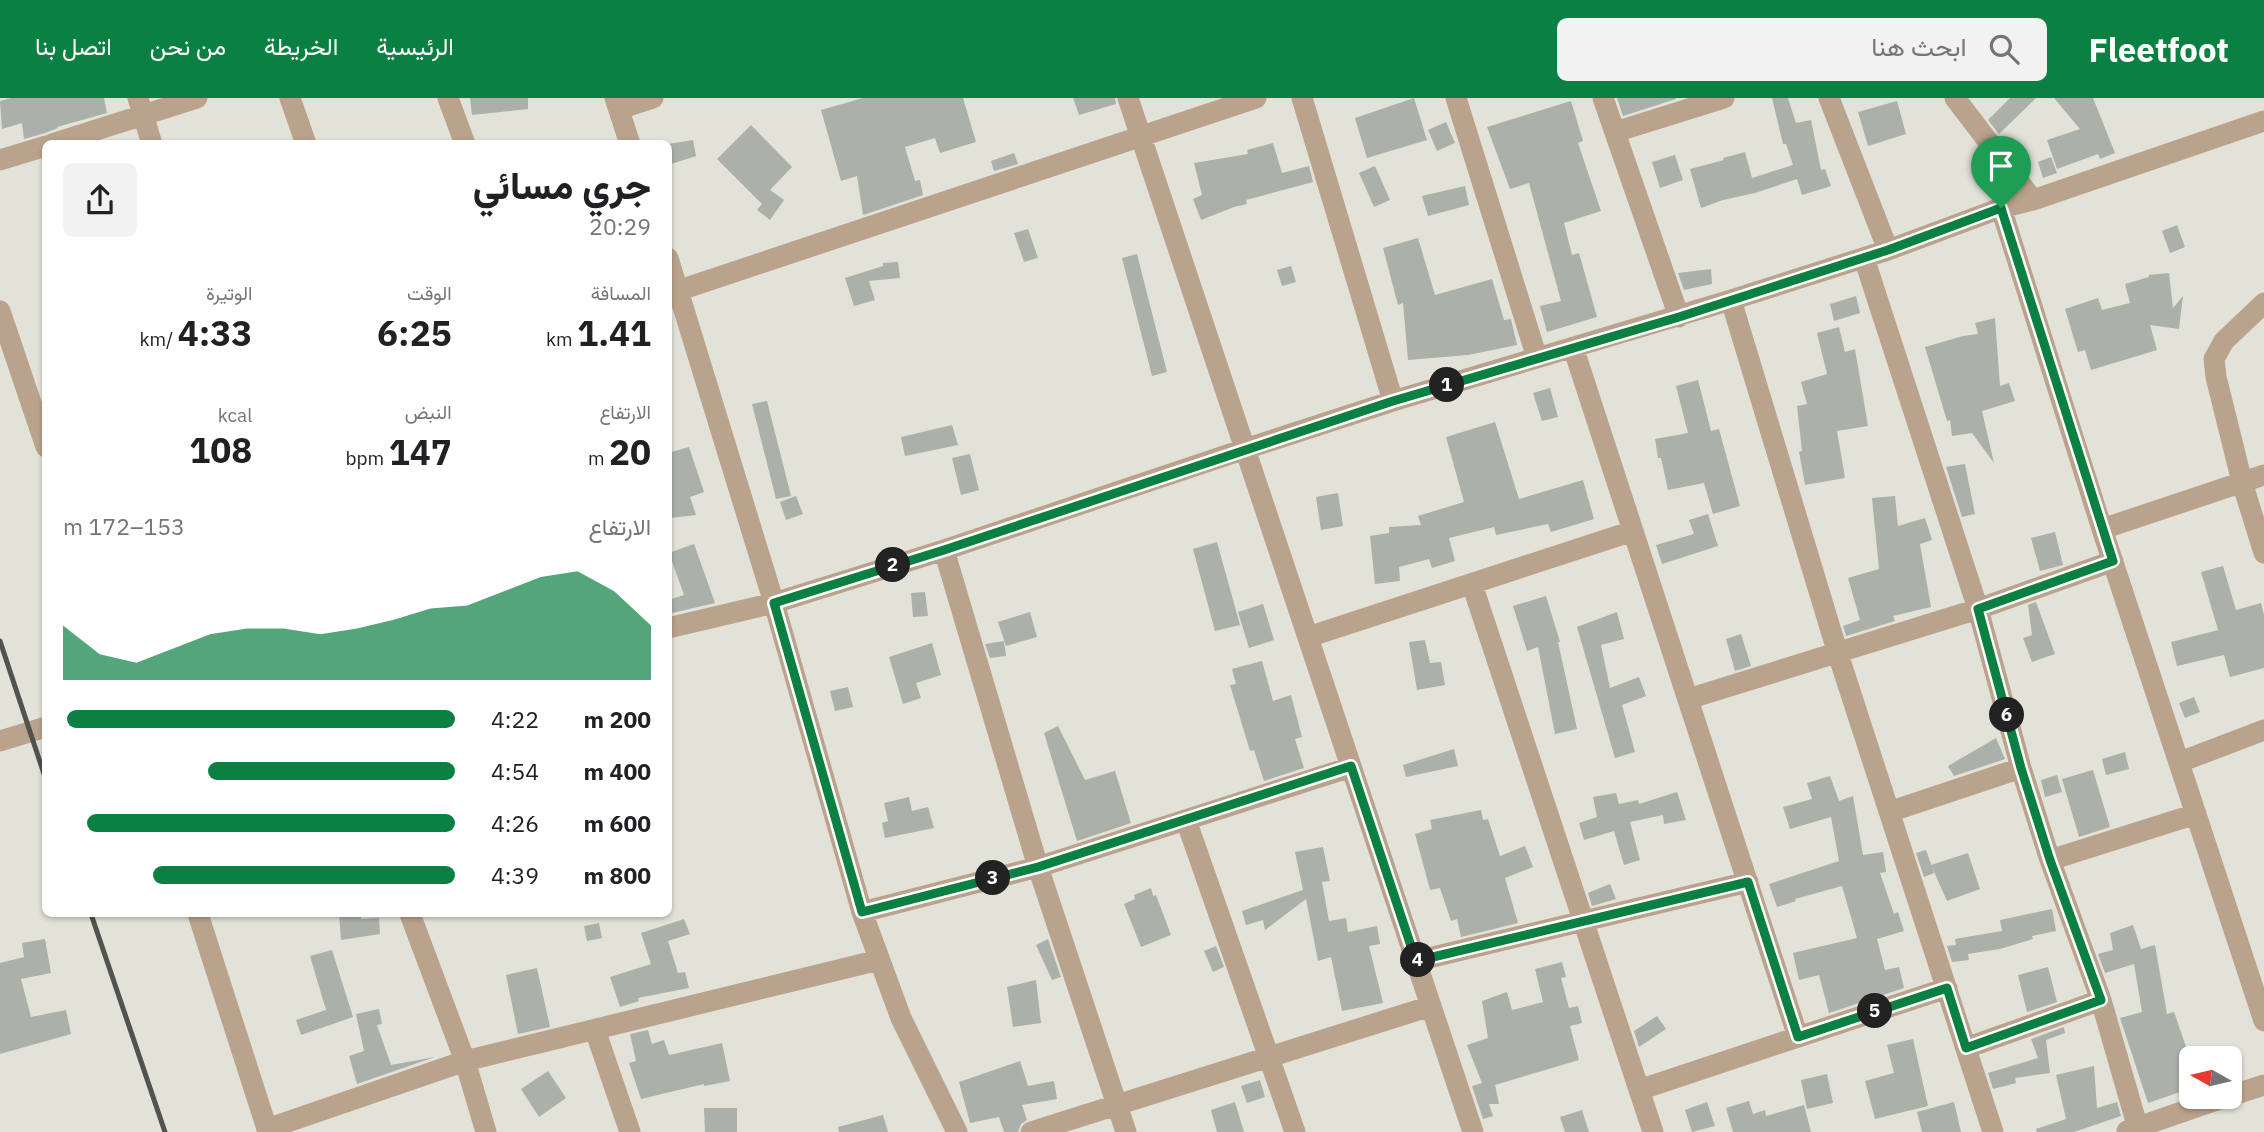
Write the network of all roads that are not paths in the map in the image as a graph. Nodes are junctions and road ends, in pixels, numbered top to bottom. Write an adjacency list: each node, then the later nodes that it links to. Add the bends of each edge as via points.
1 (197, 98): 14 (street)
2 (290, 98): 20 (street)
3 (449, 98): 21 (street)
4 (653, 98): 13 (street)
5 (1128, 98): 17 (street)
6 (1256, 98): 17 (street)
7 (1302, 98): 36 (street)
8 (1456, 98): 35 (street)
9 (1603, 98): 16 (street)
10 (1724, 98): 16 (street)
11 (1829, 98): 27 (street)
12 (1955, 98): 25 (street)
13 (617, 103): 22 (street)
14 (140, 106): 18 (street); 19 (street)
15 (2262, 126): 25 (street)
16 (1615, 132): 33 (street)
17 (1140, 135): 29 (street); 38 (street)
18 (61, 140)
19 (151, 140)
20 (305, 140)
21 (464, 140)
22 (629, 140)
23 (42, 147): 24 (street)
24 (0, 160)
25 (2033, 200): 26 (street)
26 (2001, 208): 27 (street); 41 (street)
27 (1888, 250): 28 (street)
28 (1864, 258): 30 (street); 48 (street)
29 (674, 292): 47 (street)
30 (1731, 300): 33 (street); 51 (street)
31 (2264, 303): 40 (street, via 2224,341 2214,359)
32 (0, 311): 37 (street)
33 (1679, 317): 34 (street)
34 (1573, 347): 35 (street); 42 (street)
35 (1537, 358): 36 (street)
36 (1393, 401): 38 (street)
37 (42, 435)
38 (1245, 449): 43 (street); 50 (street)
39 (2264, 475): 40 (street)
40 (2242, 482): 41 (street); 44 (street)
41 (2102, 529): 45 (street)
42 (1633, 531): 46 (street); 52 (street)
43 (944, 550): 47 (street); 63 (street)
44 (2264, 553)
45 (2113, 561): 48 (street); 56 (street)
46 (1472, 584): 50 (street); 68 (street)
47 (774, 603): 49 (street); 65 (street)
48 (1978, 609): 51 (street); 58 (street)
49 (672, 627)
50 (1308, 637): 57 (street)
51 (1838, 654): 52 (street); 59 (street)
52 (1688, 699): 64 (street)
53 (42, 728): 55 (street)
54 (2264, 730): 56 (street)
55 (0, 741)
56 (2180, 762): 60 (street)
57 (1351, 766): 61 (street); 70 (street)
58 (2021, 768): 59 (street); 62 (street)
59 (1889, 812): 71 (street)
60 (2196, 814): 62 (street); 74 (street)
61 (1186, 820): 63 (street); 78 (street)
62 (2050, 860): 72 (street)
63 (1038, 867): 65 (street); 83 (street)
64 (1748, 882): 68 (street); 76 (street)
65 (862, 912): 69 (street)
66 (199, 917): 85 (street)
67 (412, 917): 79 (street)
68 (1583, 921): 70 (street); 81 (street)
69 (879, 960): 75 (street); 89 (street, via 901,1018)
70 (1416, 961): 73 (street)
71 (1947, 988): 76 (street); 77 (street)
72 (2101, 1000): 77 (street); 86 (street)
73 (1431, 1006): 78 (street); 93 (street)
74 (2264, 1021)
75 (596, 1030): 79 (street); 88 (street)
76 (1798, 1037): 81 (street)
77 (1966, 1048): 95 (street)
78 (1269, 1058): 83 (street); 92 (street)
79 (464, 1061): 85 (street); 87 (street)
80 (2264, 1085): 82 (street)
81 (1639, 1090): 94 (street)
82 (2242, 1092)
83 (1117, 1106): 90 (street); 91 (street)
84 (2192, 1110): 86 (street)
85 (267, 1131)
86 (2135, 1131)
87 (486, 1132)
88 (630, 1132)
89 (957, 1132)
90 (1031, 1132)
91 (1126, 1132)
92 (1295, 1132)
93 (1473, 1132)
94 (1653, 1132)
95 (1993, 1132)

